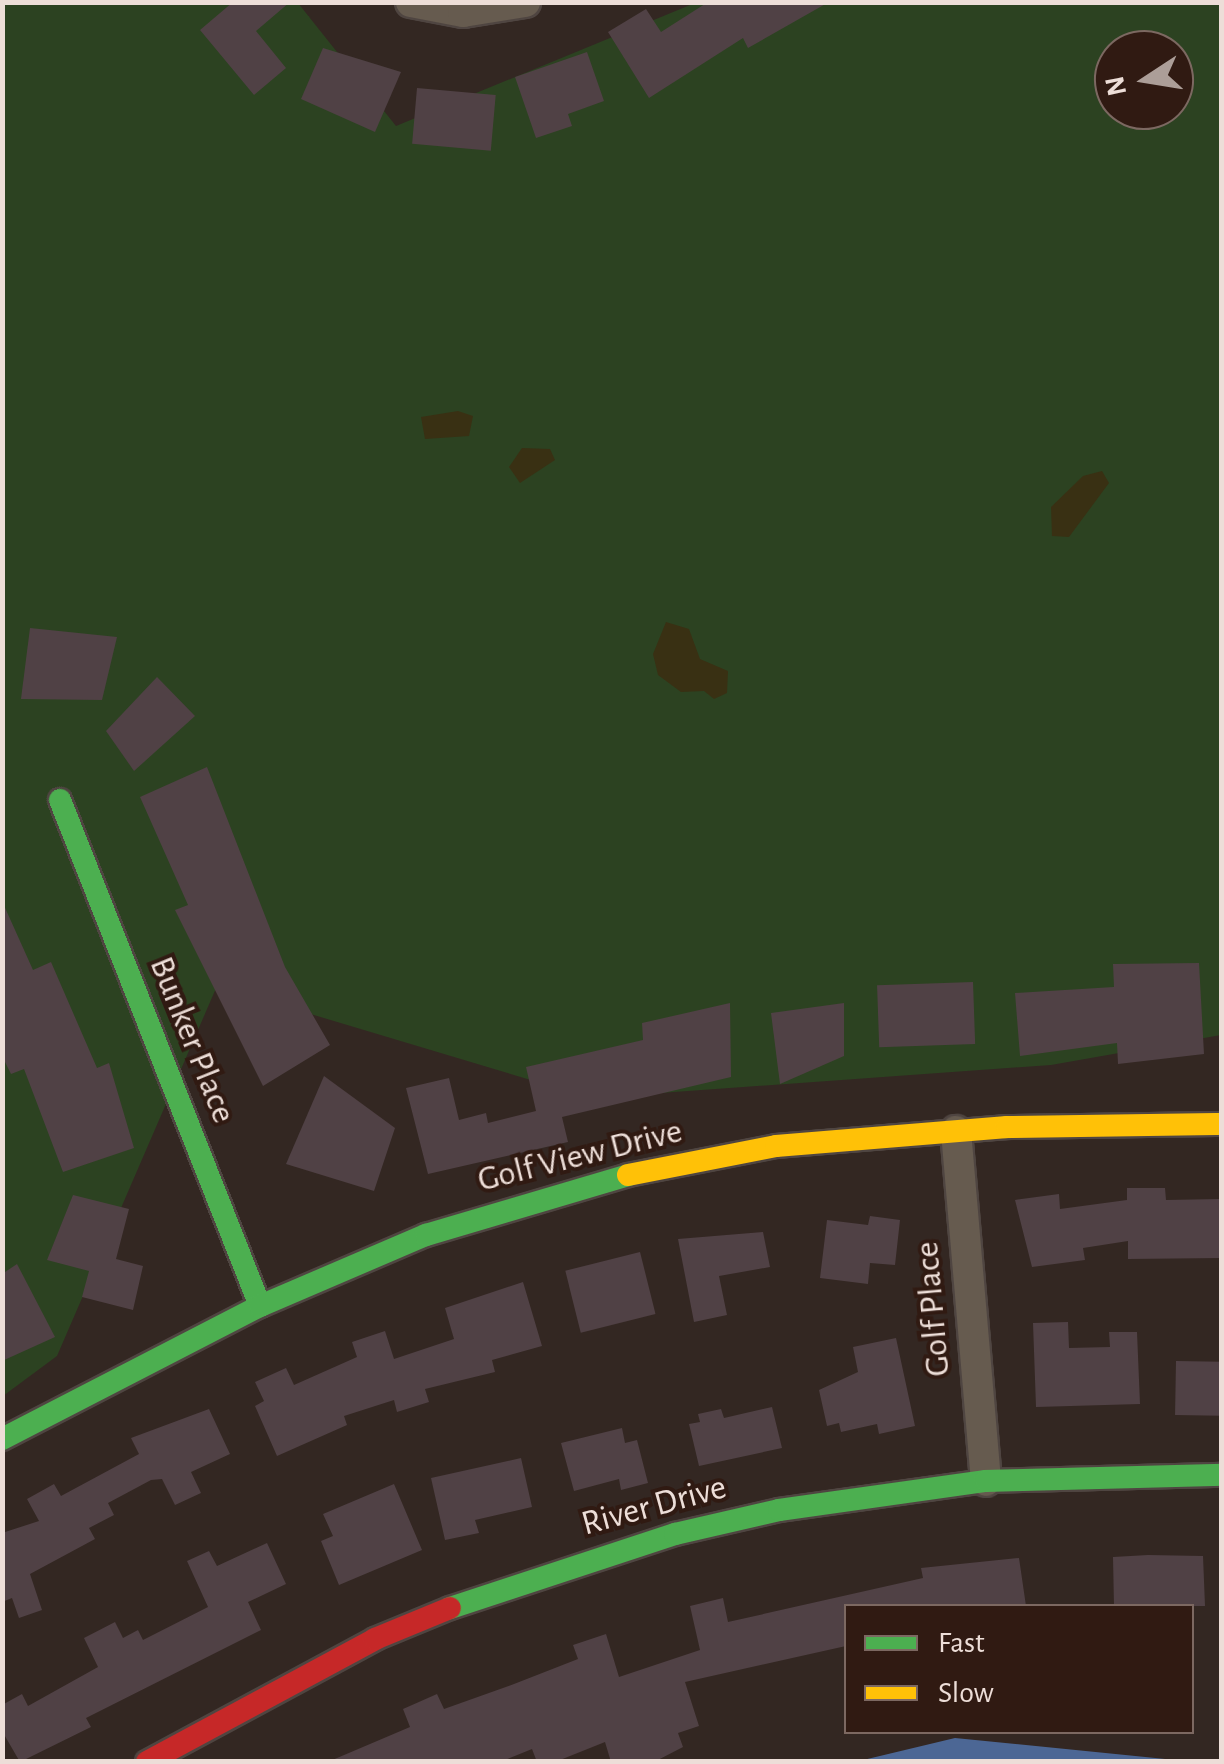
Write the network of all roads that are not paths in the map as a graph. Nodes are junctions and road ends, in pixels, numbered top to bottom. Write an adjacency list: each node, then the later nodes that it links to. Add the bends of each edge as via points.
1 (411, 2): 2 (street, via 463,12)
2 (526, 2)
3 (60, 800): 6 (street, Bunker Place)
4 (1222, 1124): 5 (street, Golf View Drive)
5 (956, 1131): 6 (street, Golf View Drive, via 776,1146 598,1181 426,1234); 9 (street, Golf Place)
6 (260, 1306): 7 (street, Golf View Drive)
7 (2, 1438)
8 (1222, 1475): 9 (street, River Drive)
9 (986, 1481): 10 (street, River Drive, via 779,1510 573,1563 375,1639)
10 (148, 1762)

